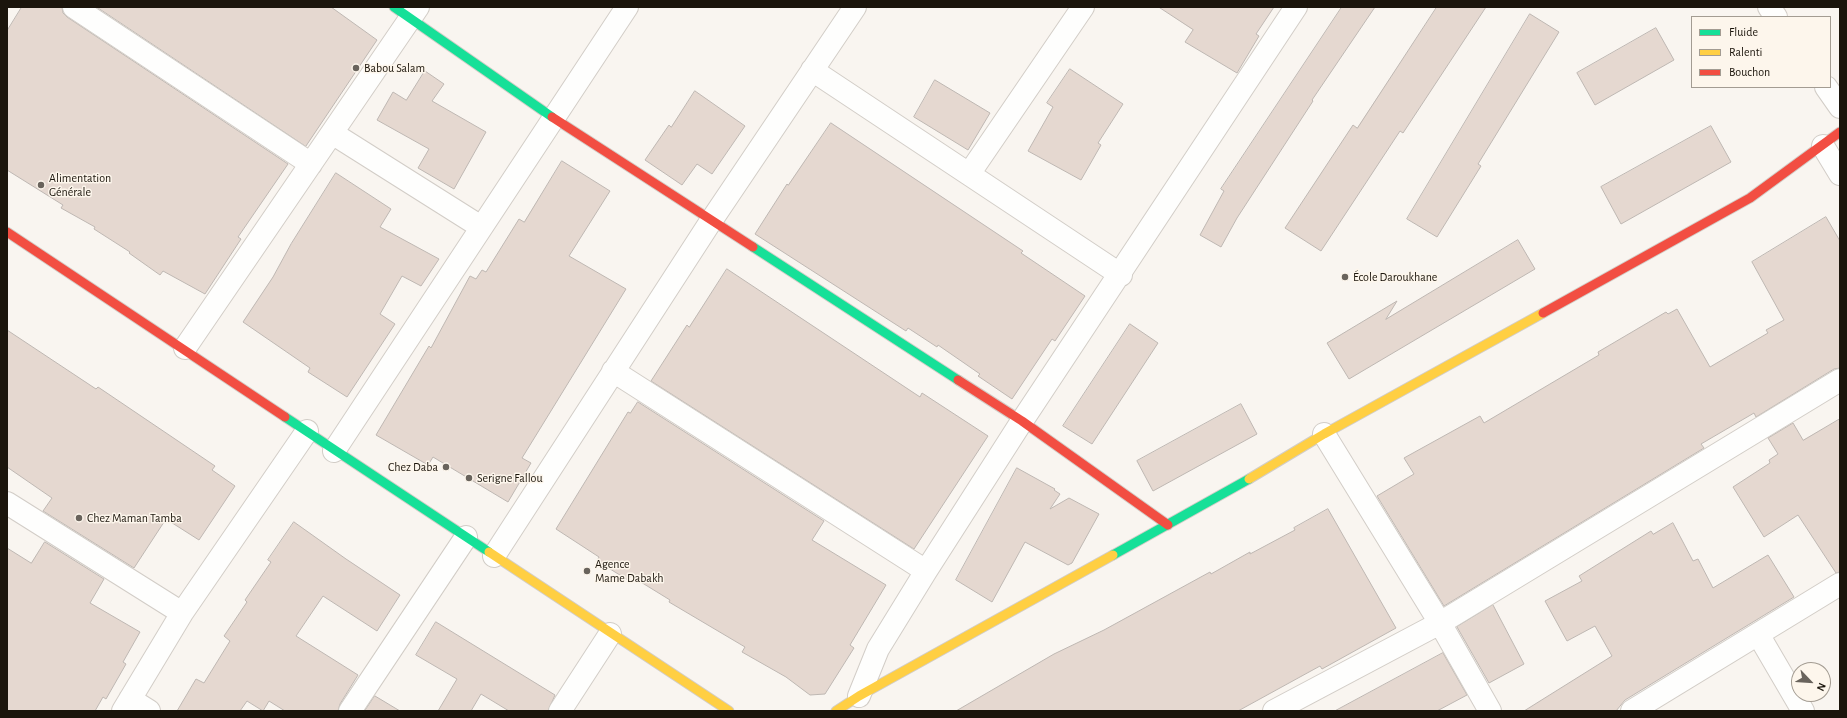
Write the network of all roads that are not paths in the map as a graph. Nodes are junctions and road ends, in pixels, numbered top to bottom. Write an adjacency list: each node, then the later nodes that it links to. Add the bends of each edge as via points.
1 (74, 7): 16 (street)
2 (627, 7): 12 (street)
3 (855, 7): 9 (street)
4 (1082, 7): 17 (street)
5 (1296, 7): 22 (street)
6 (1769, 7): 8 (street)
7 (407, 11): 12 (street); 14 (street)
8 (1775, 16)
9 (812, 70): 17 (street); 19 (street)
10 (1827, 88): 11 (street)
11 (1840, 107)
12 (553, 118): 19 (street); 20 (street)
13 (1840, 132): 15 (street)
14 (332, 133): 16 (street); 20 (street)
15 (1823, 146): 18 (street); 28 (street, via 1750,198)
16 (311, 164): 23 (street)
17 (969, 174): 22 (street)
18 (1840, 174)
19 (711, 221): 24 (street); 26 (street)
20 (481, 228): 29 (street)
21 (7, 232): 23 (street)
22 (1121, 275): 26 (street)
23 (185, 348): 27 (street)
24 (613, 371): 33 (street); 34 (street)
25 (1840, 380): 37 (street)
26 (1022, 421): 31 (street); 34 (street)
27 (306, 431): 29 (street); 36 (street)
28 (1324, 434): 31 (street); 37 (street)
29 (334, 451): 32 (street)
30 (7, 503): 36 (street)
31 (1168, 525): 40 (street)
32 (466, 537): 33 (street); 43 (street)
33 (494, 556): 38 (street)
34 (926, 571): 40 (street, via 878,649)
35 (1840, 584): 39 (street)
36 (182, 613): 41 (street)
37 (1440, 624): 47 (street); 48 (street)
38 (610, 634): 44 (street); 45 (street)
39 (1758, 634): 49 (street); 50 (street)
40 (859, 696): 46 (street)
41 (127, 705): 42 (street)
42 (149, 711)
43 (350, 711)
44 (560, 711)
45 (729, 711)
46 (836, 711)
47 (1274, 711)
48 (1490, 711)
49 (1632, 711)
50 (1803, 711)

